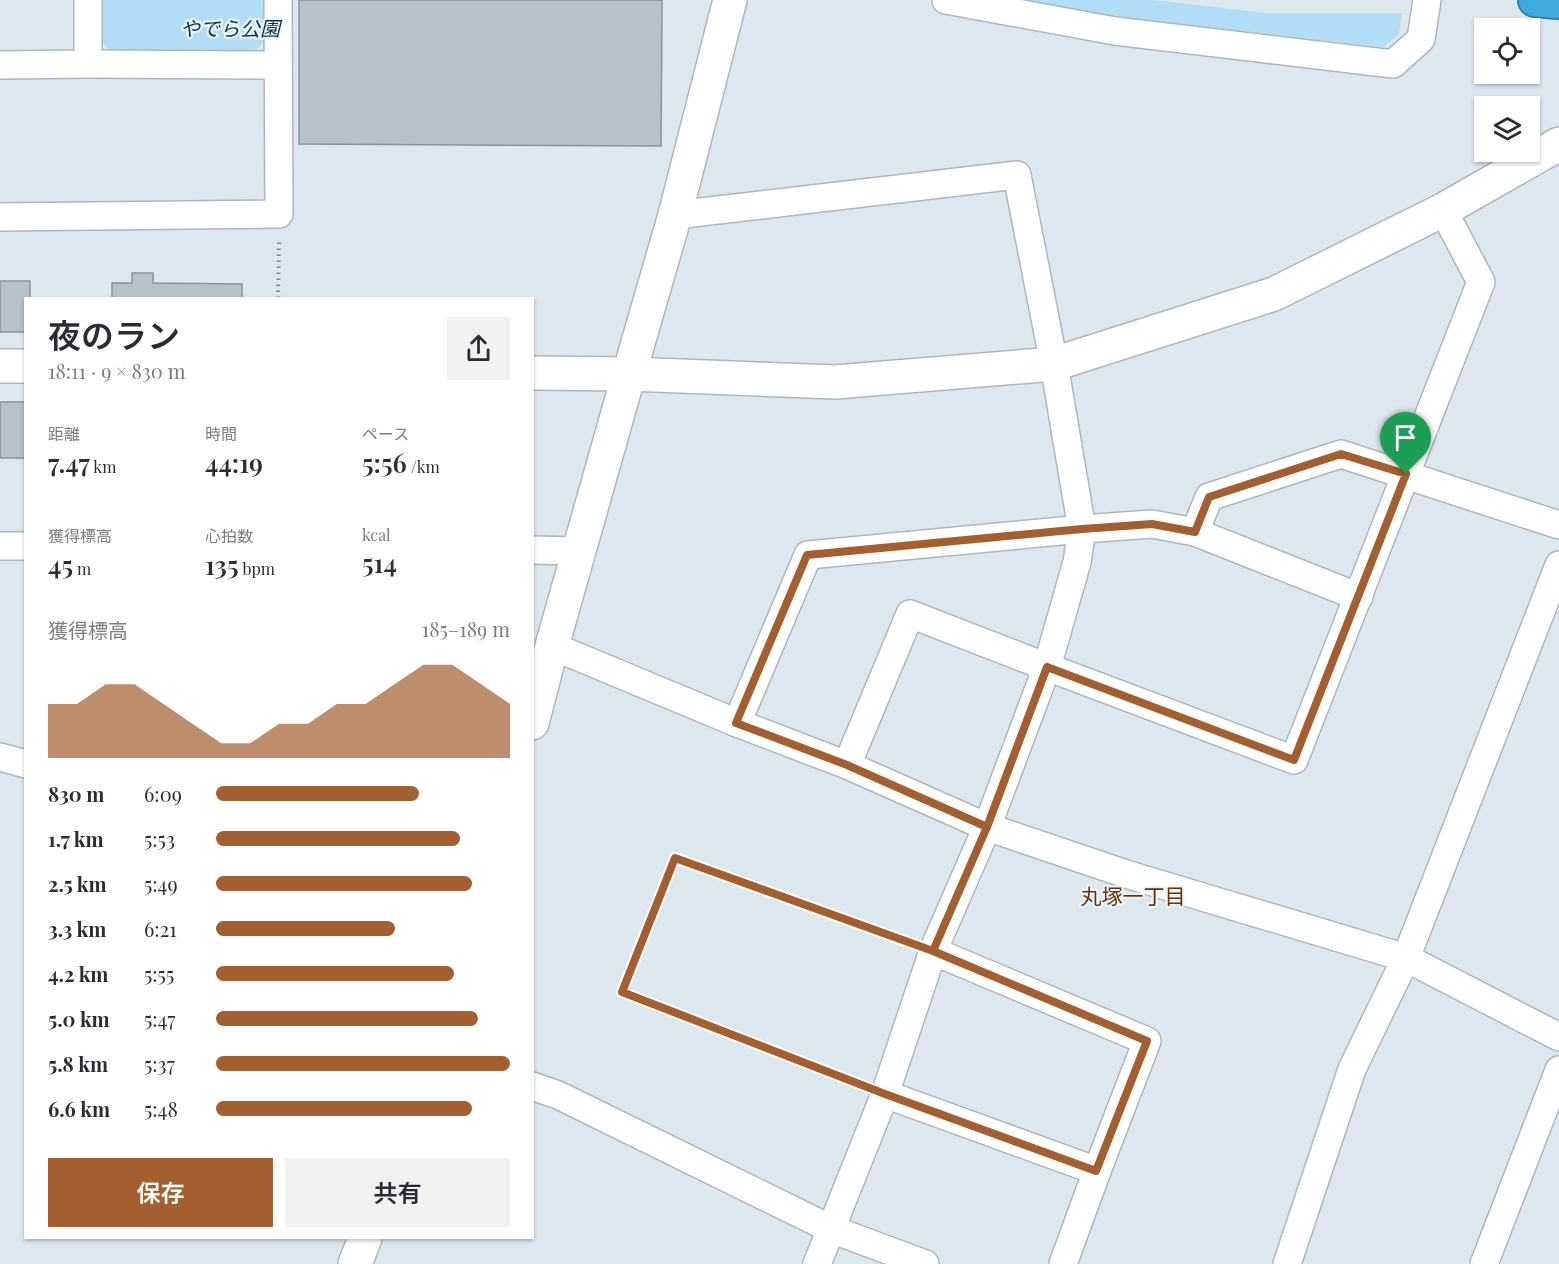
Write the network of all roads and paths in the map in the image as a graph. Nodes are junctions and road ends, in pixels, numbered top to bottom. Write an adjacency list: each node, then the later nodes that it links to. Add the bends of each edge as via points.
1 (88, 0): 8 (street)
2 (278, 0): 10 (street)
3 (730, 0): 14 (street)
4 (946, 0): 5 (street, via 1115,31 1393,64 1421,39)
5 (1427, 0)
6 (1535, 0): 7 (highway)
7 (1559, 2)
8 (88, 64): 9 (street); 10 (street)
9 (0, 65)
10 (277, 65): 13 (street)
11 (1559, 144): 12 (street)
12 (1443, 210): 17 (street, via 1274,294); 22 (street, via 1481,282)
13 (279, 214): 15 (street); 16 (path)
14 (675, 215): 17 (street, via 1017,175); 21 (street)
15 (0, 217)
16 (278, 297)
17 (1054, 364): 21 (street, via 835,382); 24 (street)
18 (0, 366): 19 (street)
19 (24, 366)
20 (534, 374): 21 (street)
21 (629, 374): 29 (street)
22 (1406, 474): 23 (street); 25 (street, via 1341,454 1209,497); 31 (street)
23 (1559, 525)
24 (1082, 529): 25 (street, via 1152,524); 33 (street, via 1077,562); 35 (street, via 807,555)
25 (1195, 532): 31 (street)
26 (0, 546): 27 (street)
27 (24, 546)
28 (534, 550): 29 (street)
29 (579, 550): 32 (street)
30 (1559, 565): 41 (street)
31 (1359, 597): 33 (street, via 1294,760)
32 (552, 646): 34 (street); 35 (street)
33 (1047, 667): 38 (street, via 910,614); 39 (street)
34 (534, 715)
35 (736, 723): 38 (street)
36 (0, 757): 37 (street)
37 (24, 763)
38 (847, 765): 39 (street)
39 (987, 827): 40 (street); 41 (street, via 1126,874)
40 (933, 951): 45 (street); 45 (path, via 675,858 622,992); 46 (street, via 1147,1041)
41 (1406, 958): 42 (street); 53 (street, via 1352,1070)
42 (1559, 1036)
43 (1559, 1070): 54 (street)
44 (534, 1087): 47 (street)
45 (885, 1094): 46 (street); 47 (street)
46 (1096, 1171): 52 (street)
47 (831, 1229): 50 (street); 51 (street)
48 (365, 1239): 49 (street)
49 (355, 1264)
50 (817, 1264)
51 (925, 1264)
52 (1063, 1264)
53 (1287, 1264)
54 (1484, 1264)

